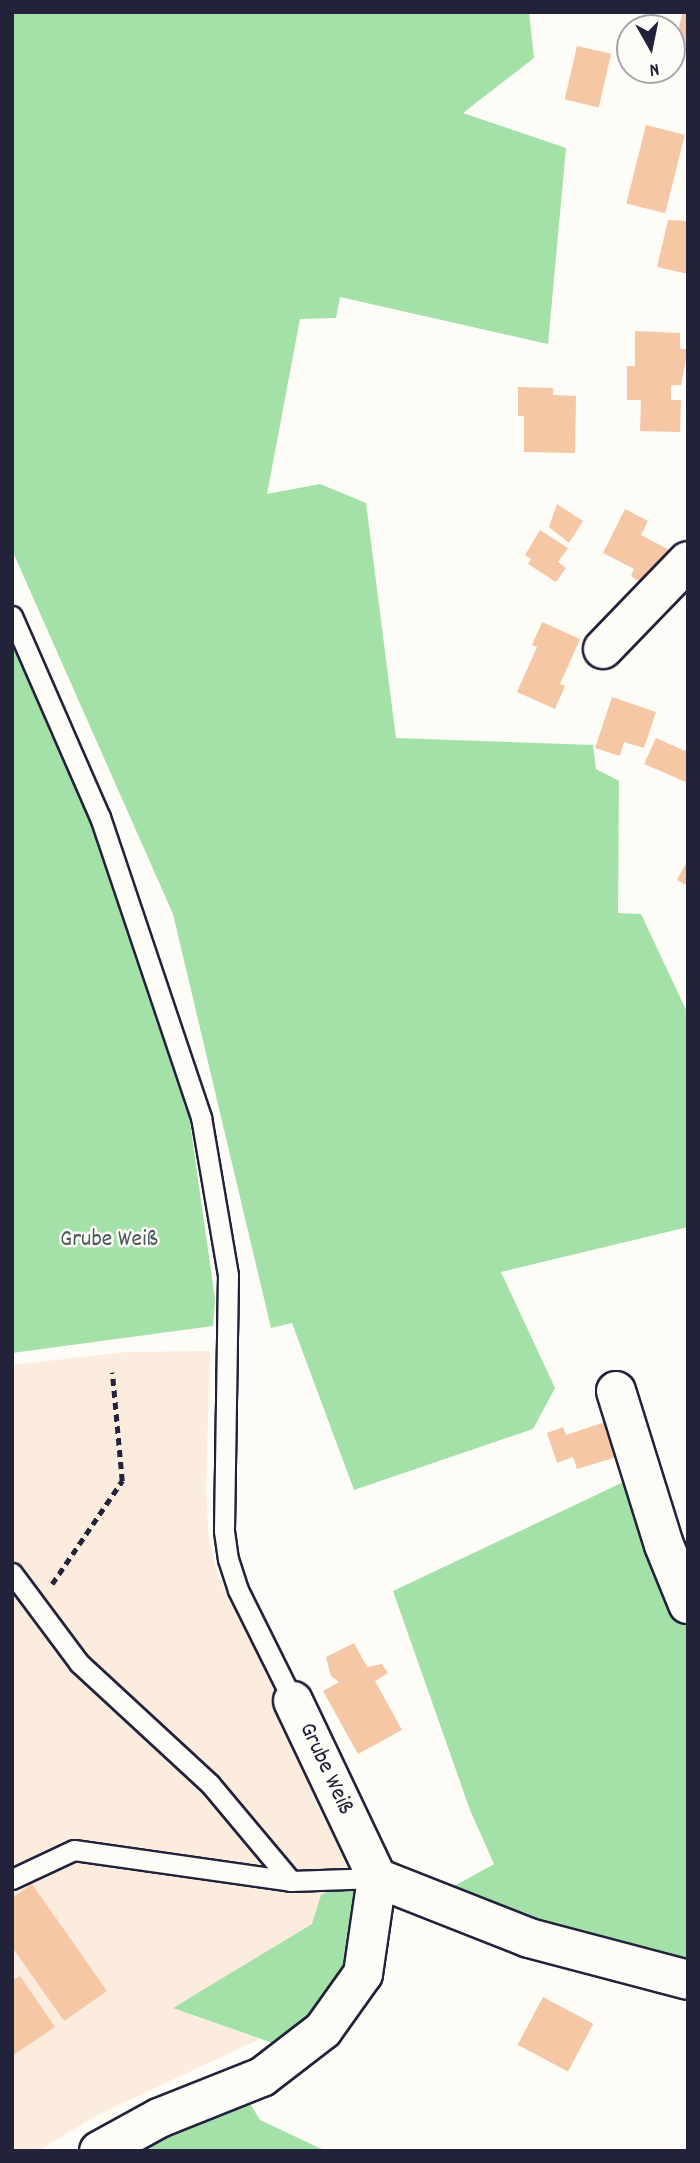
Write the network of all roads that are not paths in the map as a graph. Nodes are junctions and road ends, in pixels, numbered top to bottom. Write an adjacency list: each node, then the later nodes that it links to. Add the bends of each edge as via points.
1 (688, 561): 3 (street)
2 (12, 616): 7 (lane, Grube Weiß, via 100,817 201,1117 228,1275 224,1531 228,1559 237,1590)
3 (603, 649)
4 (616, 1391): 6 (street, via 664,1545)
5 (12, 1573): 10 (lane, via 79,1663 210,1784)
6 (688, 1604)
7 (293, 1701): 8 (street, Grube Weiß)
8 (377, 1878): 10 (lane); 11 (street, via 528,1938); 12 (street, via 363,1974 323,2030 262,2077 159,2118)
9 (12, 1879): 10 (lane, via 75,1850)
10 (291, 1881)
11 (688, 1980)
12 (99, 2151)

